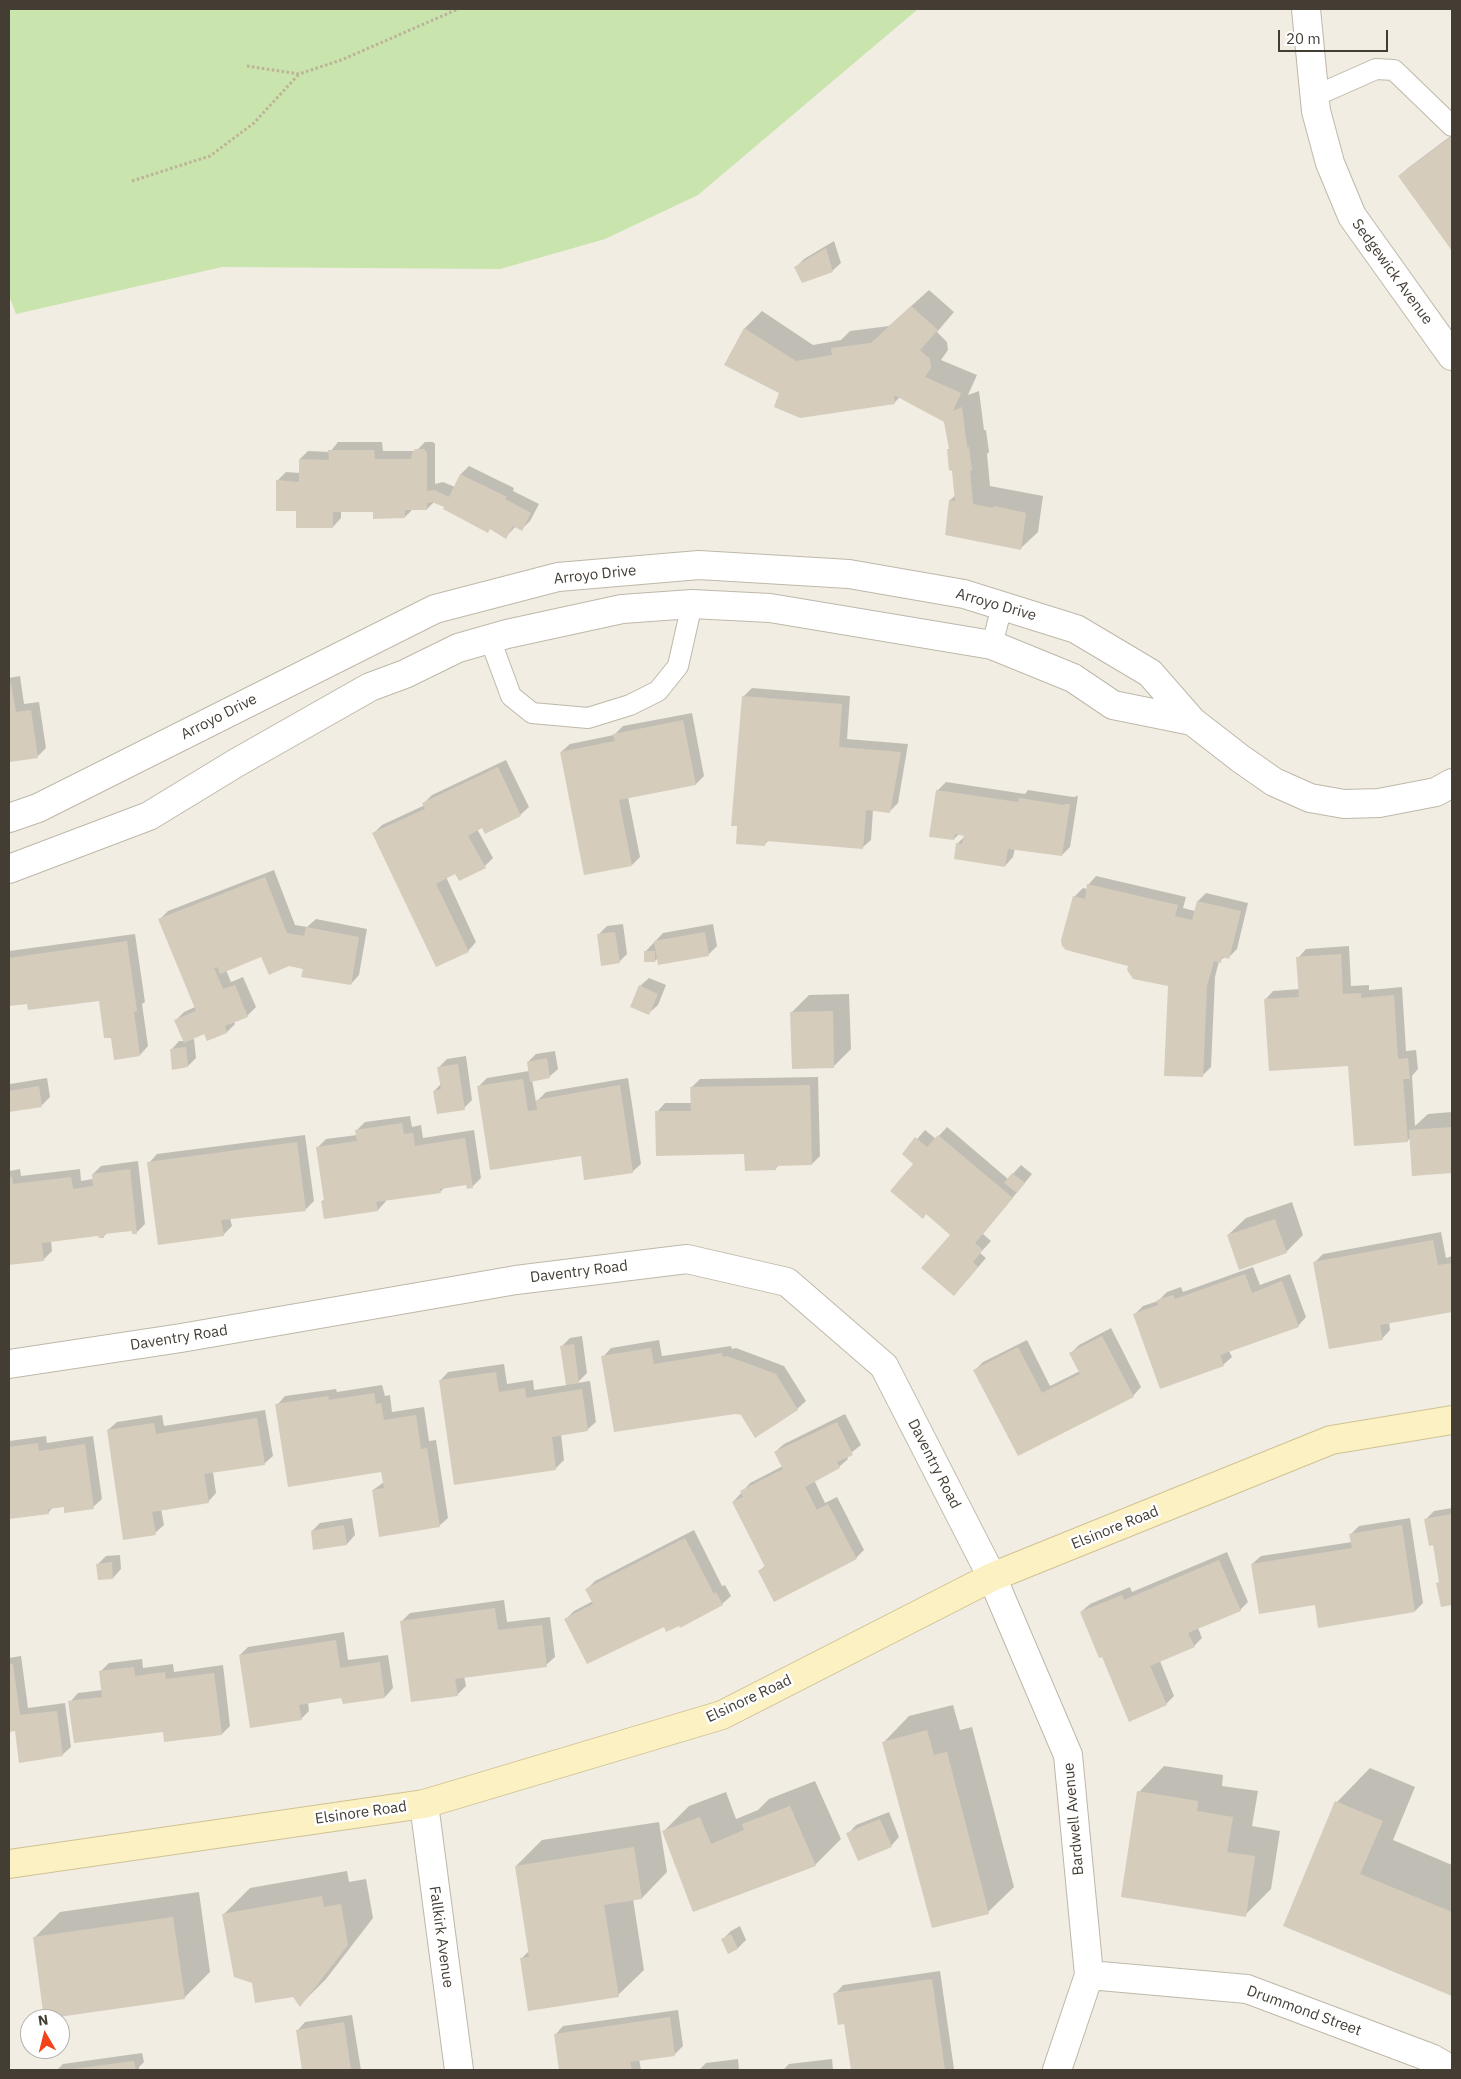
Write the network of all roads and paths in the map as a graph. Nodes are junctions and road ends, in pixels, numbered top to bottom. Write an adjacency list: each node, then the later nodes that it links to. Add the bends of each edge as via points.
1 (458, 9): 4 (path, via 341,60)
2 (1306, 9): 5 (street, Sedgewick Avenue)
3 (247, 66): 4 (path)
4 (299, 74): 7 (path, via 254,123 210,156)
5 (1315, 96): 6 (lane, via 1376,68 1394,70); 8 (street, Sedgewick Avenue, via 1330,164 1352,216)
6 (1452, 126)
7 (132, 181)
8 (1452, 356)
9 (692, 604): 11 (street, Arroyo Drive, via 622,609); 11 (lane, via 678,666 658,691 630,706 588,718 532,713 511,696); 12 (street, Arroyo Drive, via 770,608)
10 (1002, 606): 12 (lane); 13 (street, Arroyo Drive, via 1076,629 1150,673); 15 (street, Arroyo Drive, via 964,594 839,573 699,565 558,578 436,609 38,808)
11 (490, 639): 16 (street, Arroyo Drive, via 458,648 370,687 149,816)
12 (992, 645): 13 (street, Arroyo Drive, via 1073,678 1113,705)
13 (1192, 721): 14 (street, Arroyo Drive, via 1274,782 1310,798 1344,804 1379,803 1436,792)
14 (1452, 783)
15 (9, 818)
16 (9, 869)
17 (9, 1364): 19 (street, Daventry Road, via 516,1280 687,1259 787,1282 884,1366)
18 (1452, 1420): 19 (street, Elsinore Road, via 1331,1440)
19 (992, 1578): 20 (street, Elsinore Road, via 722,1715); 22 (street, Bardwell Avenue, via 1068,1755)
20 (424, 1804): 21 (street, Elsinore Road); 23 (street, Fallkirk Avenue)
21 (9, 1864)
22 (1089, 1975): 24 (street, Bardwell Avenue); 25 (street, Drummond Street, via 1247,1989 1431,2058)
23 (459, 2070)
24 (1057, 2070)
25 (1452, 2070)

